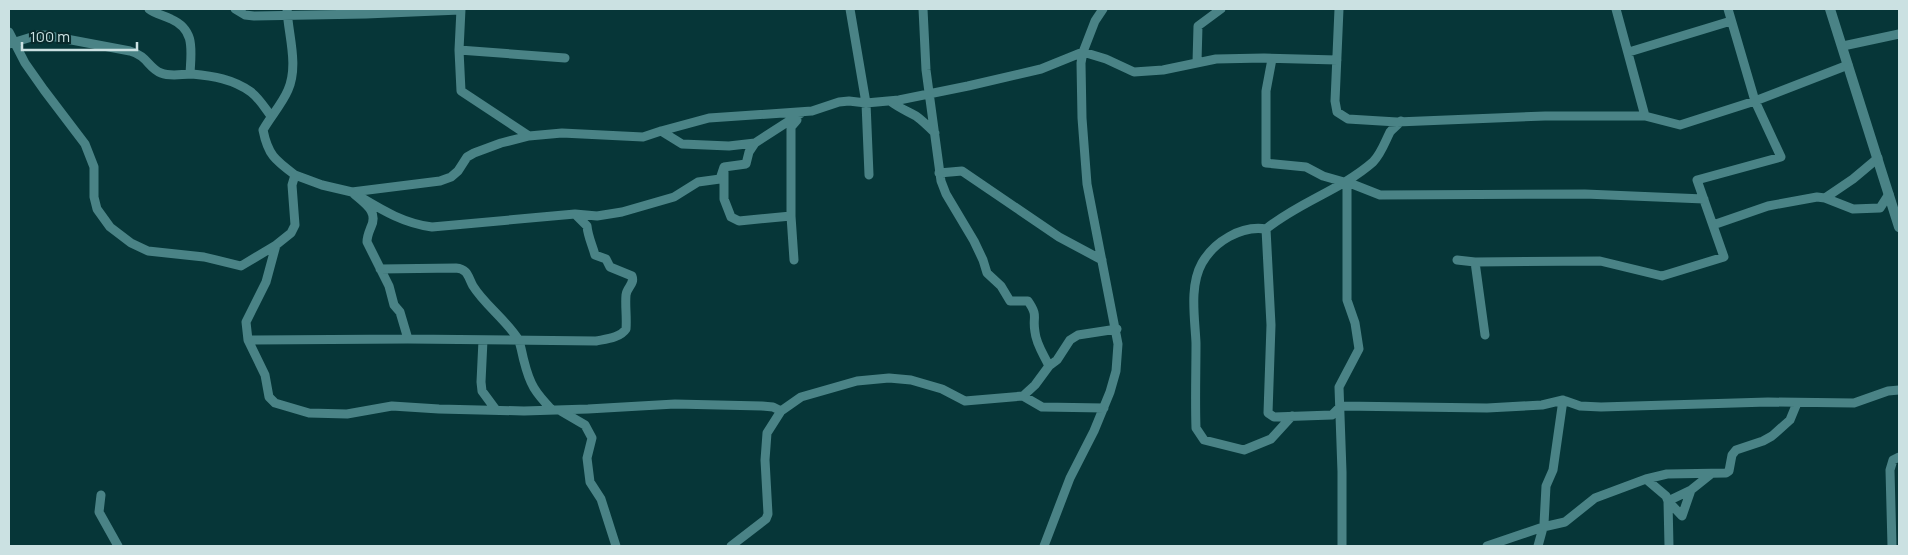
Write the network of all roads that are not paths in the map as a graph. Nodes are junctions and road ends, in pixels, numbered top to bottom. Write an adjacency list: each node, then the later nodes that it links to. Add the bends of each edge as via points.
1 (149, 9): 27 (street, via 182,25 188,32)
2 (235, 9): 12 (street, via 245,16)
3 (850, 9): 31 (street)
4 (923, 9): 28 (street)
5 (1102, 9): 20 (street)
6 (1221, 9): 25 (street, via 1198,26)
7 (1339, 9): 24 (street)
8 (1616, 9): 21 (street)
9 (1728, 9): 14 (street)
10 (1830, 9): 18 (street)
11 (460, 10): 13 (street); 19 (street)
12 (287, 12): 13 (street); 33 (street, via 292,73 288,90)
13 (366, 12)
14 (1731, 21): 21 (street); 30 (street)
15 (9, 32): 17 (street)
16 (1899, 34): 18 (street)
17 (12, 43): 27 (street, via 45,35 138,53 161,73 174,76); 55 (street, via 85,144 94,167 97,209 110,227 148,251 204,257 241,266)
18 (1842, 46): 26 (street)
19 (460, 50): 22 (street); 38 (street, via 461,91)
20 (1083, 52): 25 (street, via 1134,72 1163,70); 28 (street, via 1041,69); 57 (street, via 1084,154)
21 (1629, 52): 34 (street)
22 (565, 58)
23 (1272, 59): 24 (street); 25 (street); 45 (street, via 1266,91 1266,163 1306,167)
24 (1337, 60): 35 (street, via 1337,112 1348,119)
25 (1196, 62)
26 (1848, 65): 30 (street); 40 (street)
27 (190, 74): 33 (street, via 233,82 252,93)
28 (929, 93): 29 (street); 37 (street)
29 (890, 101): 31 (street); 37 (street, via 923,122)
30 (1754, 101): 34 (street, via 1680,125); 49 (street, via 1781,157 1697,180)
31 (866, 103): 32 (street, via 839,102); 44 (street)
32 (804, 112): 36 (street, via 709,118); 39 (street); 51 (street, via 791,127)
33 (271, 116): 43 (street, via 263,130 266,146 275,160)
34 (1645, 116): 35 (street)
35 (1401, 122): 45 (street, via 1391,131 1374,160)
36 (661, 130): 38 (street, via 643,137 562,133); 39 (street, via 682,144 729,146)
37 (935, 134): 42 (street)
38 (530, 136): 46 (street, via 474,153 451,177 440,181)
39 (755, 143): 41 (street, via 746,164)
40 (1878, 158): 47 (street); 48 (street)
41 (724, 167): 50 (street, via 720,179 698,182 674,198 605,215); 51 (street, via 724,199 731,217 739,222)
42 (939, 173): 57 (street, via 962,171 1059,237); 67 (street, via 946,194 983,260 986,273 1001,286 1010,300 1028,301 1035,311 1034,332)
43 (295, 175): 46 (street); 55 (street, via 292,185 295,225)
44 (869, 175)
45 (1344, 182): 54 (street, via 1297,207)
46 (352, 192): 50 (street, via 396,217 432,228); 60 (street, via 373,212 375,219 367,242)
47 (1889, 194): 48 (street, via 1880,208 1847,208); 53 (street)
48 (1825, 198): 52 (street, via 1768,206)
49 (1704, 199): 52 (street); 72 (street, via 1585,194 1380,195 1347,182 1347,300 1359,349 1339,387)
50 (575, 214): 66 (street, via 587,226 595,255 606,259 610,267 632,276 634,282 626,294 626,329 623,333 596,341)
51 (791, 216): 56 (street)
52 (1712, 225): 59 (street, via 1724,257 1662,276 1600,261)
53 (1899, 227)
54 (1266, 229): 77 (street, via 1271,325 1268,413 1274,417); 77 (street, via 1244,230 1223,240 1202,263 1194,305 1196,428 1204,440 1244,450 1271,438)
55 (276, 245): 64 (street, via 266,282 246,322)
56 (794, 260)
57 (1102, 260): 61 (street)
58 (1457, 260): 59 (street)
59 (1476, 262): 62 (street)
60 (380, 269): 63 (street, via 400,312); 66 (street, via 461,268)
61 (1116, 329): 67 (street, via 1078,335); 73 (street, via 1116,371)
62 (1485, 335)
63 (408, 339): 64 (street); 65 (street)
64 (248, 340): 74 (street, via 265,374 269,397 309,413 347,414 392,406)
65 (484, 340): 66 (street); 74 (street, via 482,391)
66 (518, 340): 75 (street, via 536,393)
67 (1049, 366): 69 (street)
68 (1899, 390): 71 (street, via 1854,403)
69 (1023, 396): 73 (street, via 1042,407); 76 (street, via 965,401 942,389 911,380 889,378 857,381 801,397)
70 (1563, 400): 71 (street, via 1580,406 1601,407); 72 (street, via 1542,405 1487,408); 84 (street, via 1553,470 1546,486)
71 (1797, 402): 79 (street, via 1788,423 1763,441 1736,450 1728,472)
72 (1341, 406): 77 (street, via 1332,415); 89 (street)
73 (1104, 408): 88 (street, via 1070,478)
74 (496, 410): 75 (street)
75 (556, 410): 76 (street, via 675,404 762,406); 86 (street, via 585,425 592,438 587,458 590,482 601,499)
76 (781, 411): 87 (street, via 767,433 768,514)
77 (1292, 416)
78 (1899, 457): 93 (street, via 1893,460 1890,470)
79 (1711, 474): 80 (street, via 1667,474); 81 (street)
80 (1646, 479): 83 (street); 84 (street, via 1595,498 1565,522)
81 (1691, 490): 83 (street); 83 (street, via 1682,516)
82 (100, 495): 85 (street, via 99,512)
83 (1668, 501): 92 (street)
84 (1544, 527): 90 (street); 91 (street)
85 (118, 546)
86 (616, 546)
87 (731, 546)
88 (1044, 546)
89 (1342, 546)
90 (1487, 546)
91 (1538, 546)
92 (1669, 546)
93 (1892, 546)

